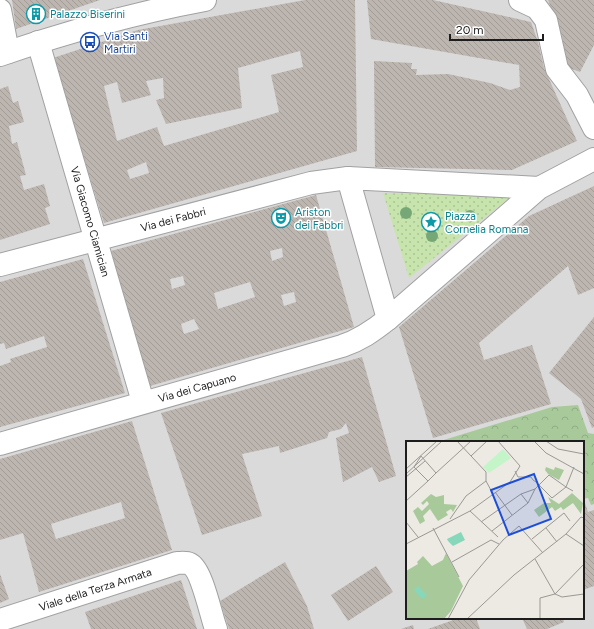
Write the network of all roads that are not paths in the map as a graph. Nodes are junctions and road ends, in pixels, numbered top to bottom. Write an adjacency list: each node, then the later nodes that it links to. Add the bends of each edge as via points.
1 (205, 0): 4 (street, via 148,11)
2 (520, 0): 6 (street, via 537,8 546,20 557,69 577,95)
3 (0, 10): 5 (street)
4 (38, 42): 5 (street); 10 (street, Via Giacomo Ciamician)
5 (4, 54)
6 (594, 128)
7 (594, 159): 9 (street)
8 (348, 178): 9 (street); 10 (street, Via dei Fabbri, via 311,183); 12 (street)
9 (539, 188): 12 (street)
10 (94, 239): 11 (street, Via dei Fabbri); 13 (street, Via Giacomo Ciamician)
11 (0, 265)
12 (388, 319): 13 (street, Via dei Capuano, via 371,332 348,344)
13 (143, 402): 14 (street, Via dei Capuano)
14 (0, 444)
15 (0, 620): 16 (street, Viale della Terza Armata, via 177,563 191,564 199,576)
16 (216, 629)

